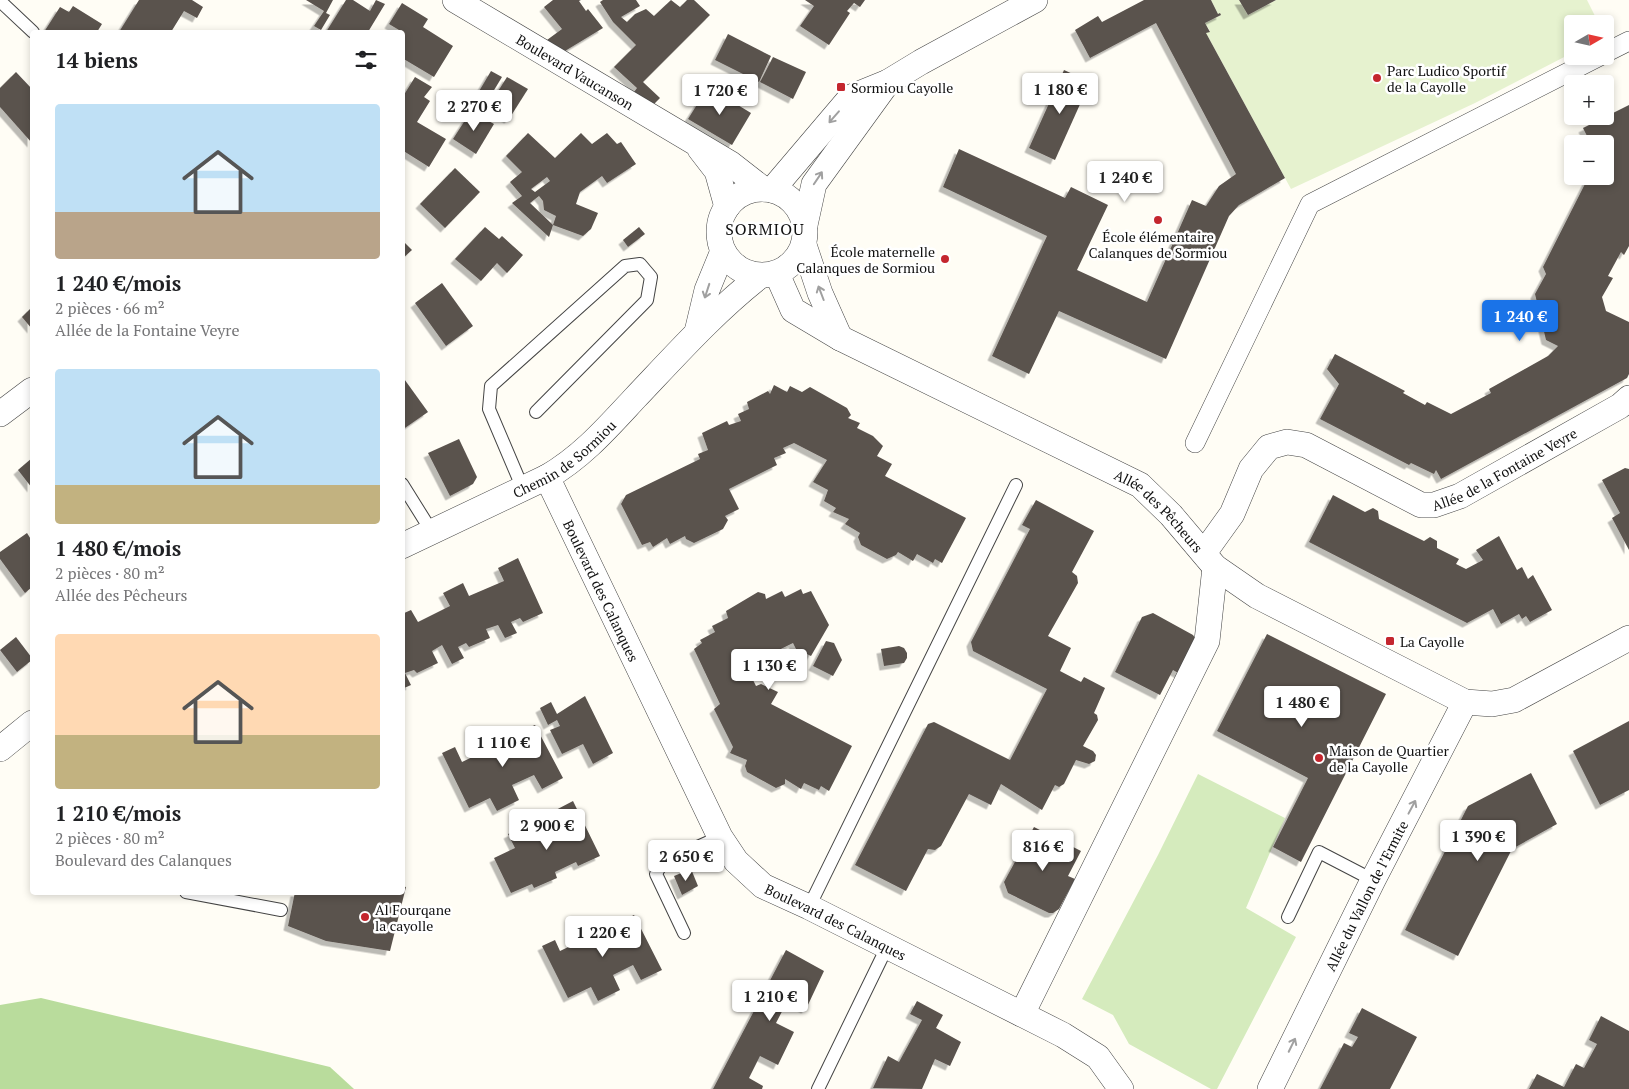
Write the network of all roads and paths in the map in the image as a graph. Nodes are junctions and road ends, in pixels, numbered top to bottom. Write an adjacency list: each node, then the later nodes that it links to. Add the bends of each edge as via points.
1 (0, 0): 4 (lane)
2 (455, 0): 9 (street, Boulevard Vaucanson)
3 (1035, 0): 8 (street)
4 (31, 30)
5 (1629, 41): 6 (street)
6 (1614, 48)
7 (1582, 65): 21 (street, via 1310,204)
8 (888, 82): 10 (street, one-way to 10, via 851,97); 12 (street, one-way to 8, via 814,184)
9 (696, 143): 10 (street, Boulevard Vaucanson); 11 (street, Boulevard Vaucanson, via 717,171)
10 (768, 189): 11 (street, via 749,191); 12 (street, via 784,194 794,202 802,213)
11 (727, 207): 13 (street, via 719,229)
12 (805, 235): 14 (street, via 798,257 789,267); 16 (street, one-way to 12, via 820,293)
13 (723, 252): 14 (street, via 738,269 749,274); 15 (street, Chemin de Sormiou, one-way to 15, via 707,290)
14 (769, 275): 15 (street, Chemin de Sormiou, via 732,298); 16 (street, Allée des Pêcheurs, via 793,310)
15 (697, 332): 22 (street, Chemin de Sormiou, via 599,436)
16 (840, 338): 28 (street, Allée des Pêcheurs, via 1140,485 1171,515)
17 (30, 392): 20 (street)
18 (1629, 398): 28 (street, Allée de la Fontaine Veyre, via 1460,496 1434,505 1421,505 1306,445 1287,442 1269,447 1252,469)
19 (536, 412): 25 (lane, via 647,300 652,277 640,264 625,266 491,386 489,410)
20 (0, 414)
21 (1195, 443)
22 (547, 478): 25 (street, Chemin de Sormiou); 33 (street, Boulevard des Calanques)
23 (1016, 485): 36 (lane)
24 (405, 489): 26 (lane)
25 (523, 489): 26 (street, Chemin de Sormiou)
26 (432, 532): 27 (street, Chemin de Sormiou)
27 (405, 545)
28 (1209, 560): 30 (street, Allée des Pêcheurs, via 1257,596); 41 (street, via 1207,641)
29 (1629, 638): 30 (street, via 1514,700 1492,704)
30 (1465, 702): 34 (street, Allée du Vallon de l’Ermite, one-way to 30)
31 (30, 725): 32 (street)
32 (0, 749)
33 (720, 837): 36 (street, Boulevard des Calanques, via 736,861 763,886); 39 (lane, via 662,863 656,874)
34 (1373, 880): 38 (lane, via 1319,852); 44 (street, Allée du Vallon de l’Ermite, one-way to 34)
35 (202, 895): 37 (lane)
36 (809, 908): 40 (street, Boulevard des Calanques)
37 (281, 910)
38 (1288, 917)
39 (684, 932)
40 (887, 947): 41 (street, Boulevard des Calanques); 42 (lane)
41 (1022, 1014): 43 (street, Boulevard des Calanques, via 1098,1057)
42 (818, 1089)
43 (1121, 1089)
44 (1270, 1089)

